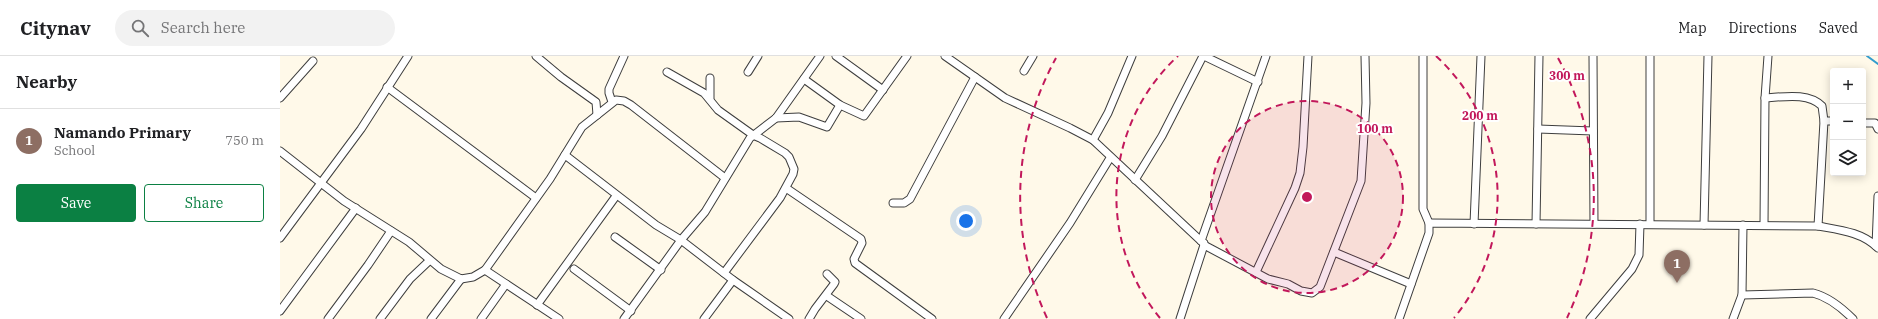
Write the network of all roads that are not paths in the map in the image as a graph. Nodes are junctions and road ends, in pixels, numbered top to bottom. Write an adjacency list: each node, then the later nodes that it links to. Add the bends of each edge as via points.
1 (408, 56): 30 (street)
2 (536, 56): 37 (street, via 596,102)
3 (624, 56): 35 (street, via 610,89)
4 (758, 56): 25 (street)
5 (820, 56): 28 (street)
6 (836, 56): 31 (street)
7 (907, 56): 31 (street)
8 (945, 56): 26 (street)
9 (1033, 56): 23 (street)
10 (1132, 56): 46 (street, via 1108,113)
11 (1204, 56): 29 (street); 51 (street, via 1162,136)
12 (1266, 56): 29 (street)
13 (1308, 56): 80 (street, via 1300,173)
14 (1365, 56): 75 (street, via 1366,102 1361,181)
15 (1423, 56): 59 (street, via 1423,209)
16 (1481, 56): 60 (street)
17 (1539, 56): 42 (street)
18 (1593, 56): 44 (street)
19 (1650, 56): 64 (street)
20 (1708, 56): 67 (street)
21 (1768, 56): 34 (street)
22 (313, 61): 32 (street)
23 (1024, 71)
24 (667, 72): 33 (street)
25 (748, 72)
26 (975, 77): 46 (street, via 1005,98); 57 (street, via 910,199 904,203)
27 (710, 78): 33 (street)
28 (804, 79): 36 (street); 38 (street)
29 (1258, 82): 73 (street)
30 (387, 87): 52 (street, via 361,129); 56 (street)
31 (883, 90): 36 (street, via 864,116)
32 (280, 98)
33 (710, 98): 45 (street, via 718,110)
34 (1765, 98): 39 (street, via 1804,97 1814,100 1822,106); 66 (street)
35 (612, 102): 37 (street); 50 (street, via 620,100 631,106)
36 (840, 105): 38 (street, via 827,127 799,117)
37 (597, 115): 48 (street, via 582,127)
38 (776, 118): 45 (street)
39 (1824, 121): 40 (street); 68 (street)
40 (1830, 121)
41 (1866, 123): 43 (street, via 1875,123)
42 (1538, 129): 44 (street); 61 (street)
43 (1878, 129)
44 (1594, 131): 62 (street)
45 (753, 135): 50 (street); 53 (street, via 789,157 794,169)
46 (1093, 140): 49 (street)
47 (280, 152): 52 (street)
48 (565, 155): 54 (street); 56 (street)
49 (1110, 158): 51 (street); 94 (street)
50 (725, 178): 72 (street, via 705,212)
51 (1135, 180): 73 (street)
52 (321, 184): 58 (street); 71 (street)
53 (786, 188): 81 (street); 107 (street, via 861,239 862,243 854,258 855,264)
54 (616, 196): 72 (street); 89 (street)
55 (1878, 196): 74 (street)
56 (536, 198): 78 (street)
57 (893, 203)
58 (356, 208): 69 (street); 90 (street)
59 (1430, 223): 60 (street); 86 (street, via 1429,233)
60 (1474, 224): 61 (street)
61 (1536, 224): 62 (street)
62 (1594, 224): 63 (street)
63 (1640, 224): 64 (street); 109 (street, via 1639,255 1632,269)
64 (1650, 224): 67 (street)
65 (1743, 225): 66 (street); 67 (street); 87 (street)
66 (1764, 225): 68 (street)
67 (1704, 226)
68 (1818, 226): 74 (street, via 1852,232)
69 (391, 231): 76 (street, via 415,247); 96 (street)
70 (615, 237): 79 (street)
71 (280, 238)
72 (681, 240): 79 (street); 81 (street)
73 (1203, 243): 80 (street); 108 (street)
74 (1877, 247)
75 (1334, 252): 80 (street, via 1320,287 1312,293 1301,292 1288,284 1268,280); 86 (street)
76 (429, 261): 83 (street); 97 (street, via 410,279)
77 (574, 269): 91 (street)
78 (485, 270): 83 (street, via 473,277); 85 (street)
79 (660, 270): 91 (street)
80 (1256, 272)
81 (724, 273): 84 (street)
82 (827, 274): 88 (street, via 835,282)
83 (461, 279): 98 (street)
84 (733, 280): 92 (street); 102 (street)
85 (506, 284): 89 (street); 99 (street)
86 (1411, 284): 95 (street)
87 (1742, 294): 110 (street); 111 (street, via 1822,295)
88 (827, 296): 105 (street, via 814,309); 106 (street)
89 (537, 305): 93 (street)
90 (280, 311)
91 (631, 311): 101 (street)
92 (781, 313): 103 (street); 104 (street)
93 (548, 316): 100 (street)
94 (1008, 317)
95 (1401, 318)
96 (328, 319)
97 (380, 319)
98 (431, 319)
99 (481, 319)
100 (559, 319)
101 (624, 319)
102 (704, 319)
103 (776, 319)
104 (789, 319)
105 (809, 319)
106 (861, 319)
107 (932, 319)
108 (1180, 319)
109 (1590, 319)
110 (1733, 319)
111 (1853, 319)

